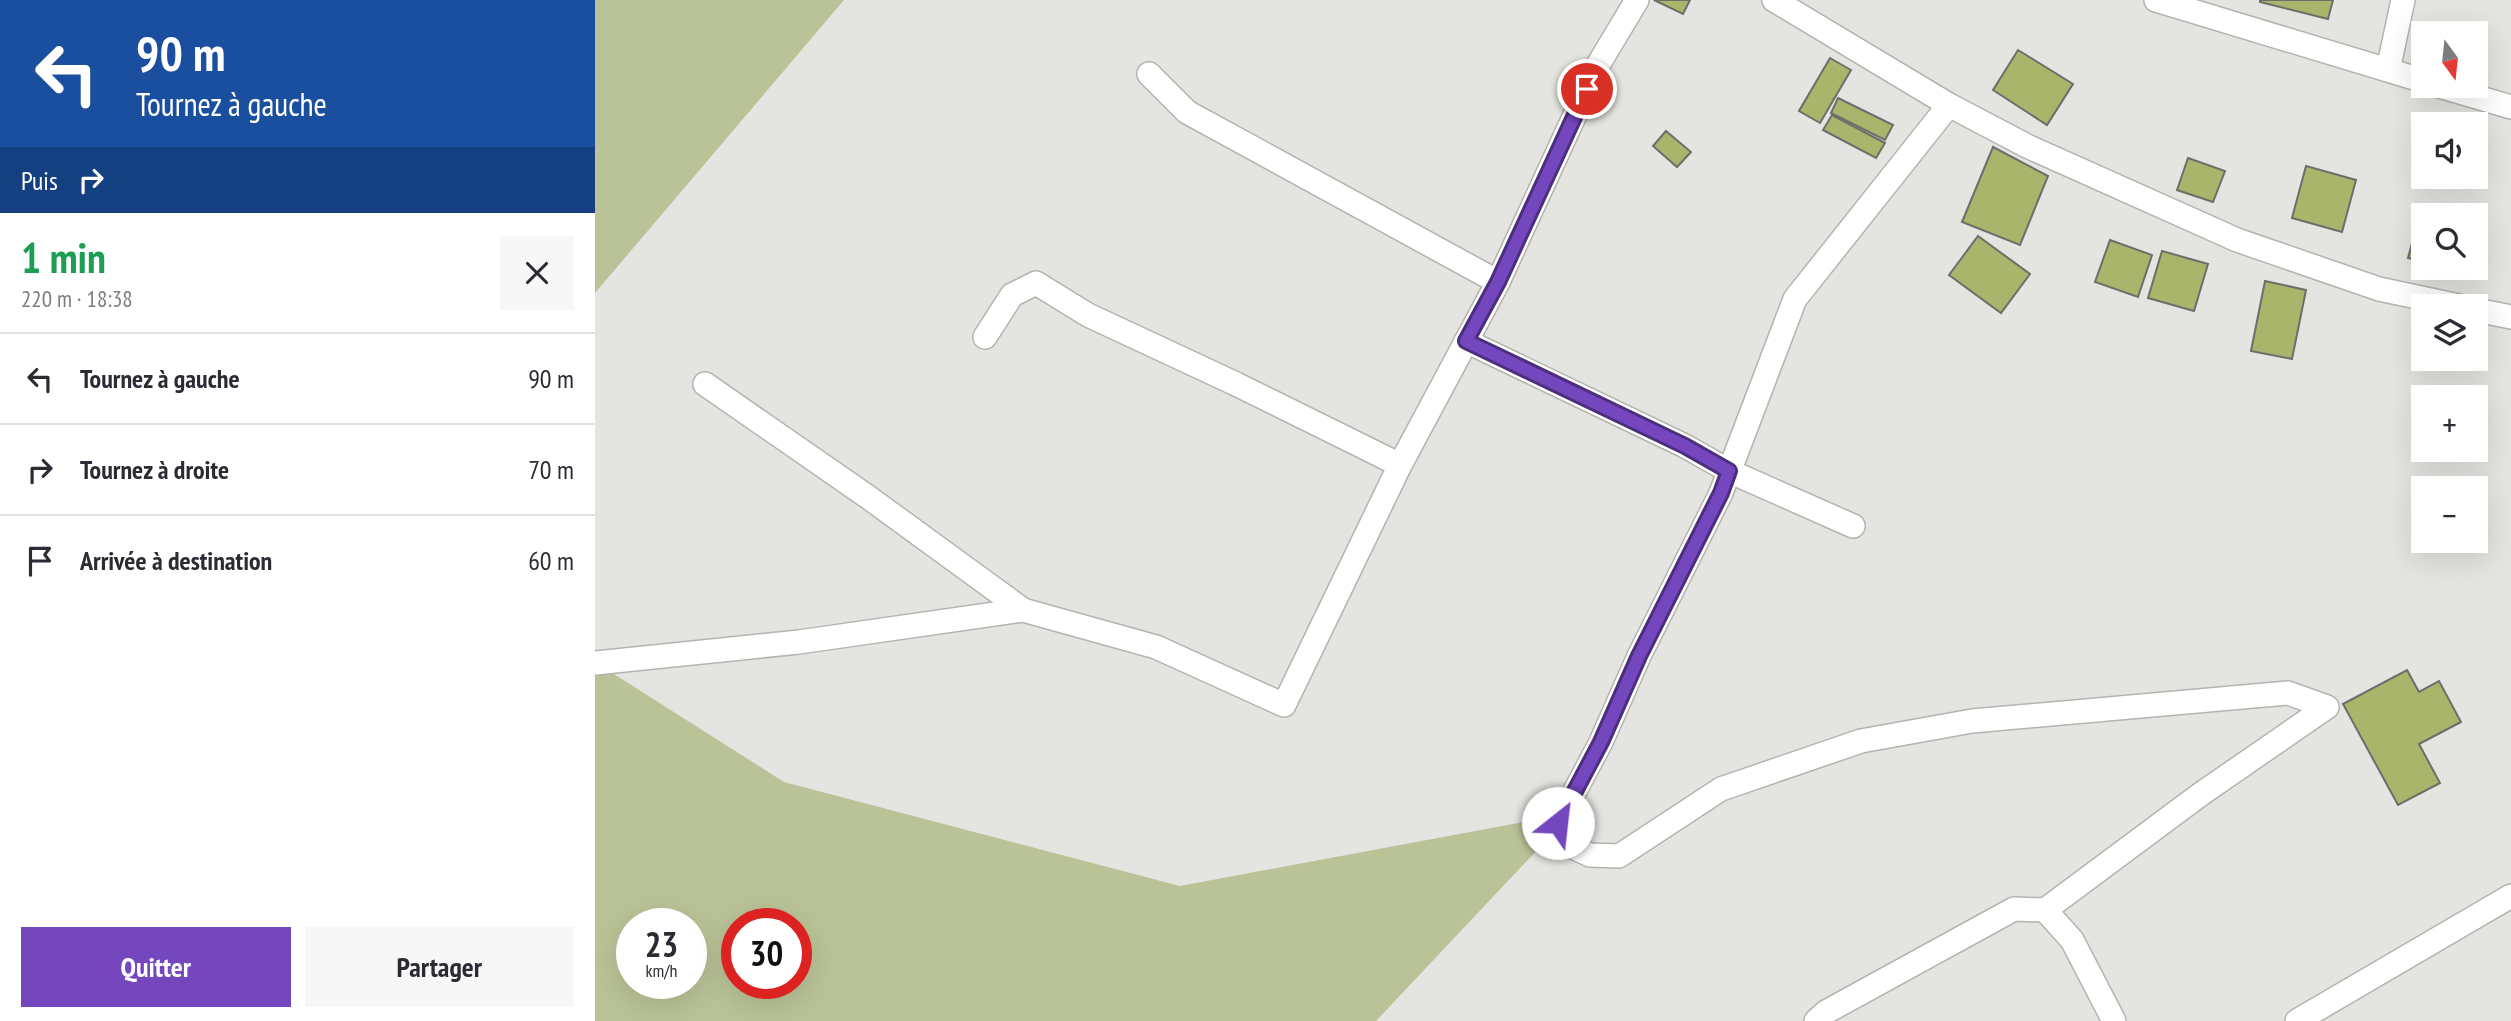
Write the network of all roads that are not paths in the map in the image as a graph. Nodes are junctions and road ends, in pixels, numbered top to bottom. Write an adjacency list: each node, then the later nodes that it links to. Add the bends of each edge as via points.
1 (1637, 0): 11 (street, via 1598,65)
2 (1775, 0): 9 (street)
3 (2156, 0): 5 (street)
4 (2403, 0): 5 (street)
5 (2388, 70): 7 (street)
6 (1149, 74): 11 (street, via 1187,112)
7 (2411, 77)
8 (2480, 98): 10 (street)
9 (1949, 105): 12 (street, via 2027,146 2237,240); 19 (street, via 1795,299)
10 (2511, 107)
11 (1498, 282): 16 (street)
12 (2411, 296)
13 (2488, 312): 14 (street)
14 (2511, 317)
15 (985, 337): 18 (street, via 1012,295 1036,283 1088,315)
16 (1466, 341): 18 (street); 19 (street)
17 (705, 384): 21 (street)
18 (1400, 465): 21 (street, via 1283,705 1156,647)
19 (1729, 471): 20 (street); 24 (street, via 1558,823 1566,842 1590,855 1619,856 1721,789 1861,741 1960,723 2288,693 2327,707)
20 (1853, 526)
21 (1023, 610): 22 (street, via 799,642)
22 (595, 663)
23 (2511, 896): 27 (street)
24 (2045, 910): 25 (street, via 2014,909); 26 (street, via 2072,940)
25 (1816, 1021)
26 (2114, 1021)
27 (2297, 1021)

